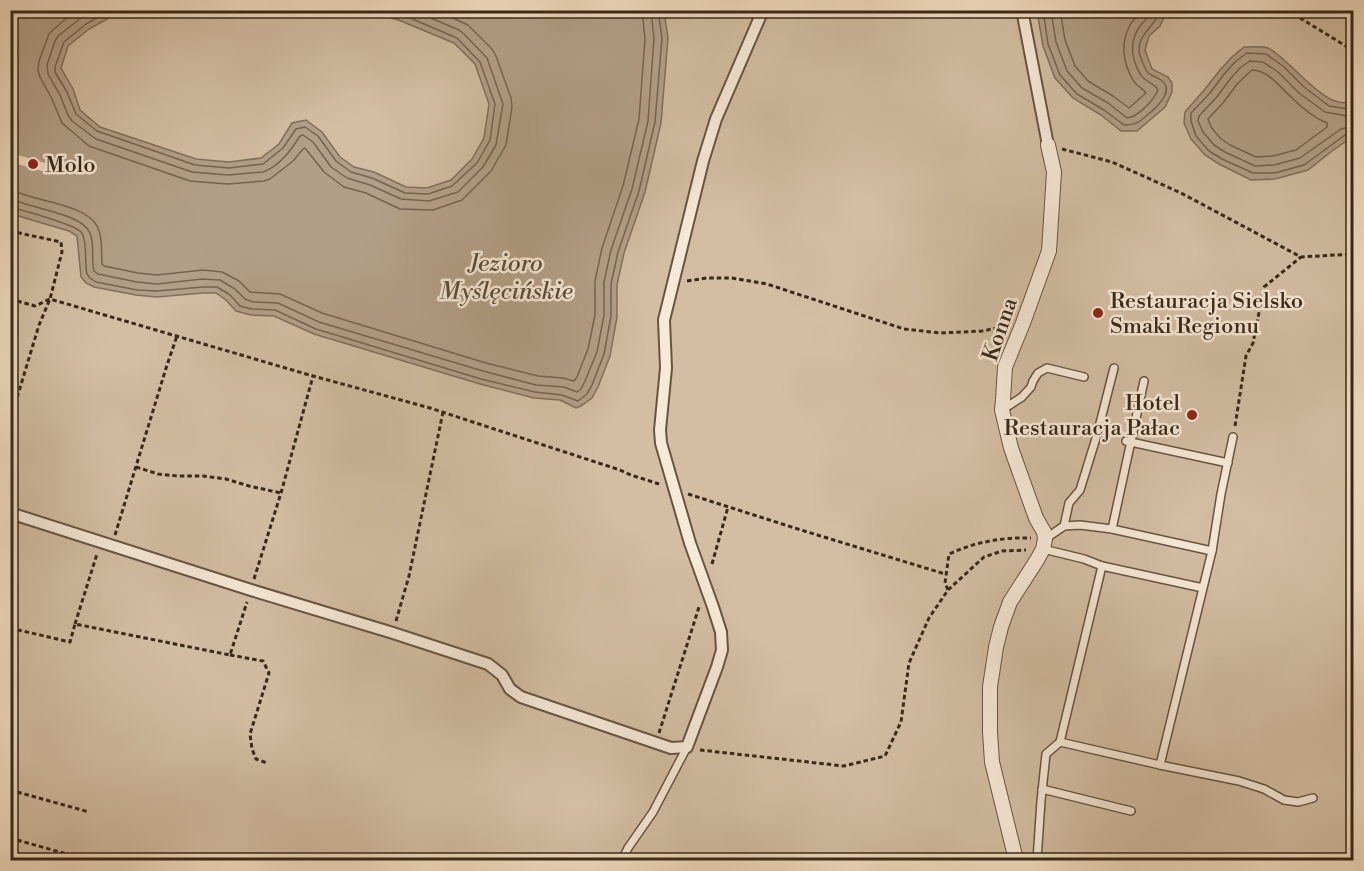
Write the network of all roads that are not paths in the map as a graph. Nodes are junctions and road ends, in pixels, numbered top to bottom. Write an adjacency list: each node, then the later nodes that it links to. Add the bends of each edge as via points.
1 (763, 10): 19 (street, via 716,119 664,320 666,368 661,443 721,632 722,650)
2 (1022, 10): 3 (street, Konna)
3 (1048, 145): 7 (street, Konna, via 1054,172 1049,251 1005,367)
4 (1114, 368): 12 (lane, via 1080,490 1069,504)
5 (1084, 377): 7 (lane, via 1047,368 1038,373 1022,397)
6 (1144, 381): 9 (lane)
7 (1002, 410): 14 (street, Konna, via 1011,448 1044,532)
8 (1233, 437): 10 (lane)
9 (1129, 442): 10 (lane); 13 (lane)
10 (1228, 463): 15 (lane)
11 (10, 513): 19 (street, via 488,664 521,697 671,748)
12 (1064, 526): 13 (lane); 14 (lane)
13 (1112, 529): 15 (lane)
14 (1044, 544): 16 (lane); 25 (street, via 1010,602 996,647 990,687 992,762)
15 (1212, 551): 17 (lane)
16 (1102, 566): 17 (lane); 18 (lane)
17 (1203, 588): 20 (lane)
18 (1060, 742): 20 (lane); 21 (lane, via 1046,754)
19 (687, 747): 24 (lane)
20 (1160, 765): 22 (lane, via 1239,781 1284,801)
21 (1042, 789): 23 (lane); 26 (lane)
22 (1313, 798)
23 (1131, 811)
24 (622, 861)
25 (1016, 861)
26 (1037, 861)

